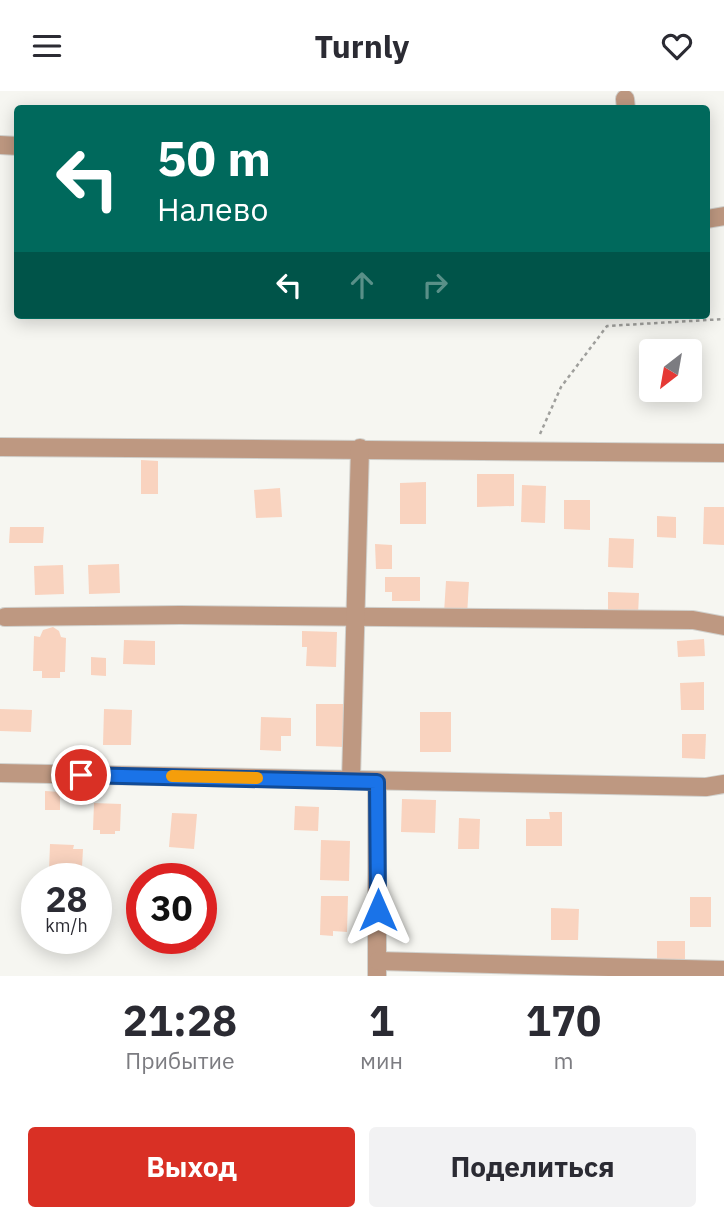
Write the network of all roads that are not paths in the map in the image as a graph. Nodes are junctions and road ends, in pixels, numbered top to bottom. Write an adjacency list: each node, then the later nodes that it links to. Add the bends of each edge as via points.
1 (0, 447): 2 (street)
2 (360, 448): 3 (street); 5 (street)
3 (724, 453)
4 (5, 617): 5 (street)
5 (356, 617): 6 (street, via 693,620); 8 (street)
6 (724, 626)
7 (0, 773): 8 (street)
8 (351, 780): 9 (street)
9 (377, 782): 10 (street); 11 (street)
10 (724, 784)
11 (378, 969): 12 (street)
12 (724, 971)

